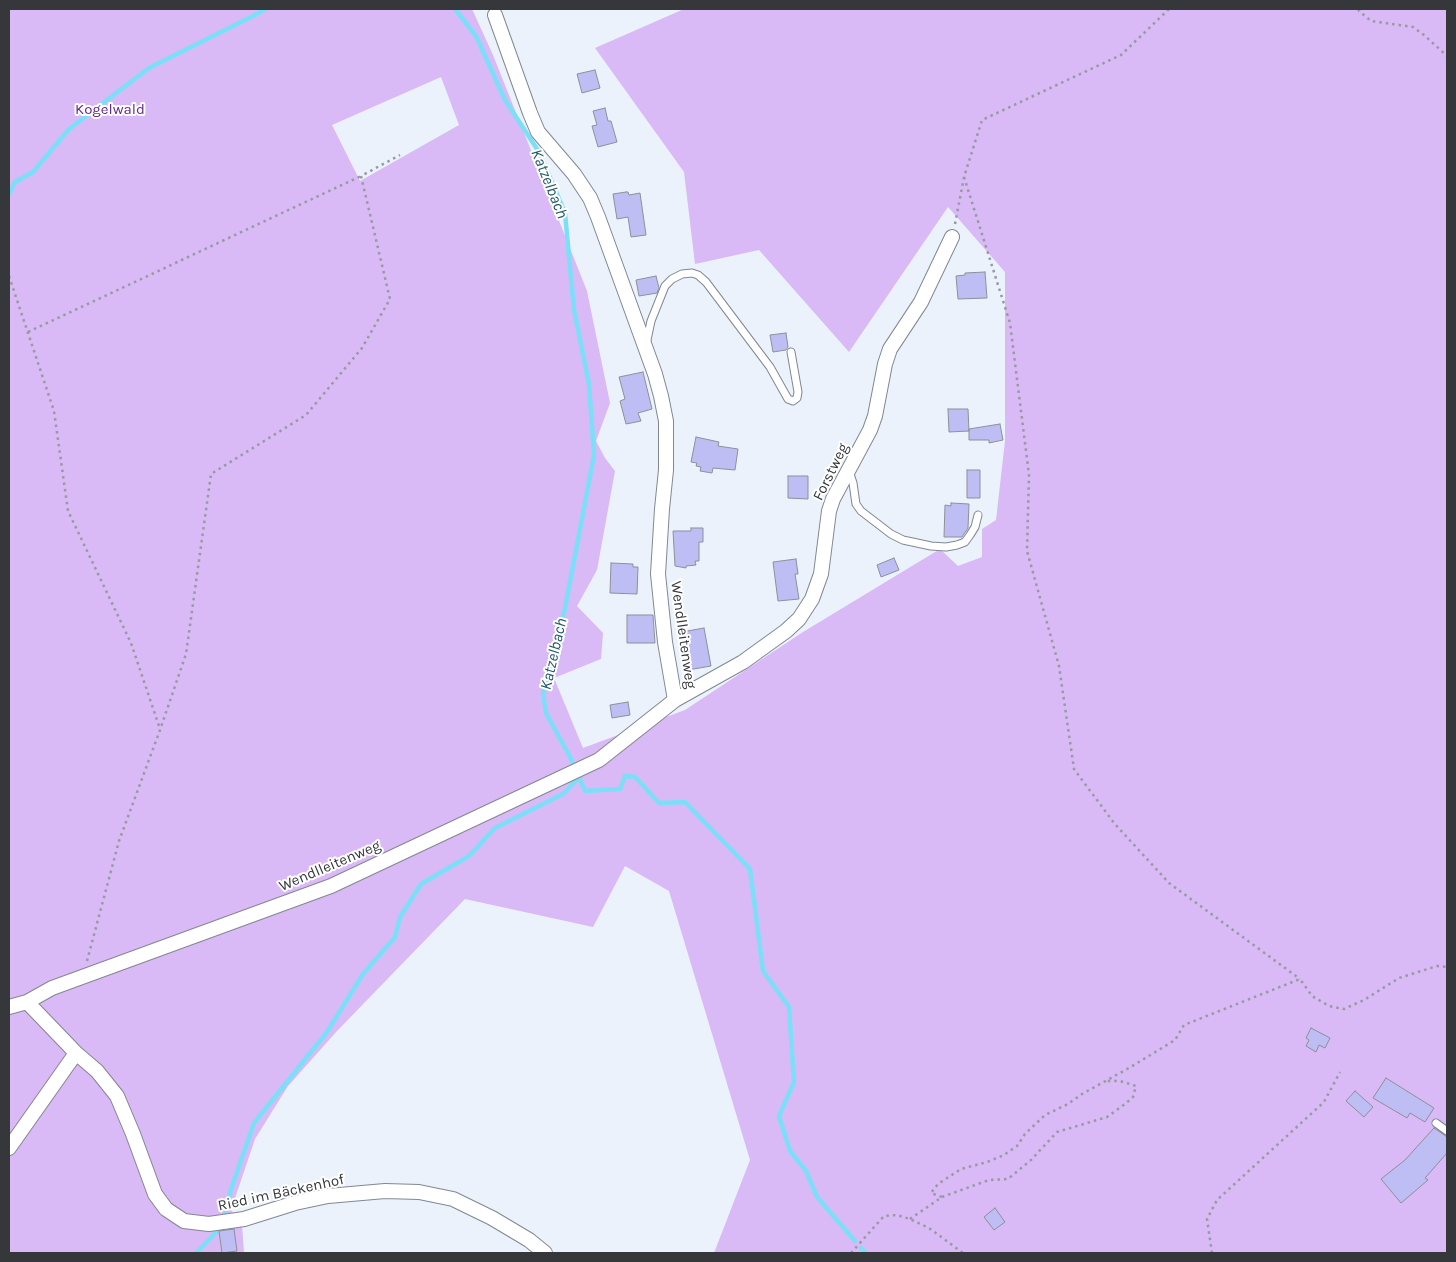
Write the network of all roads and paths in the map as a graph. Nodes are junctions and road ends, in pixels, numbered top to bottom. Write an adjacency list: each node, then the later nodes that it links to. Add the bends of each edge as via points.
1 (1169, 9): 7 (path, via 1121,55 982,120)
2 (1359, 9): 4 (path, via 1371,21 1413,27)
3 (495, 15): 11 (street, Wendlleitenweg, via 538,132 590,198)
4 (1447, 56)
5 (400, 154): 6 (path)
6 (361, 176): 10 (path); 16 (path, via 390,299 362,348 306,415 211,474 186,654)
7 (964, 177): 8 (path); 19 (path, via 1010,323 1029,475 1027,550 1059,666 1074,769 1114,824 1169,883)
8 (952, 236): 13 (street, Forstweg, via 921,302 890,349 875,416)
9 (9, 276): 10 (path)
10 (28, 332): 16 (path, via 54,411 68,511 131,643)
11 (644, 344): 12 (lane, via 665,286 682,274 692,273 706,282 770,368 788,399 793,401 798,398 798,392); 15 (street, Wendlleitenweg, via 666,421 666,470 658,574)
12 (792, 352)
13 (847, 473): 14 (lane, via 861,511 904,540 931,546 957,545 970,535); 15 (street, Forstweg, via 829,511 821,574 812,599 799,619 743,662)
14 (978, 515)
15 (675, 700): 18 (street, Wendlleitenweg, via 599,760 331,886)
16 (160, 730): 18 (path, via 119,841)
17 (1447, 966): 19 (path, via 1399,978 1344,1009 1329,1006 1312,996)
18 (82, 977): 20 (street, Wendlleitenweg)
19 (1300, 979): 24 (path, via 1184,1025 1175,1040)
20 (27, 1002): 21 (street, Wendlleitenweg); 22 (street, Ried im Bäckenhof)
21 (9, 1006)
22 (76, 1053): 27 (street); 30 (street, Ried im Bäckenhof, via 97,1071 117,1096 155,1194 166,1209 184,1221 209,1224 244,1219 328,1196 419,1192 453,1199 492,1218)
23 (1340, 1072): 33 (path, via 1324,1102 1217,1200 1207,1219)
24 (1104, 1081): 28 (path, via 1045,1116 1004,1155 961,1170 938,1184 931,1193); 28 (path, via 1120,1080 1136,1086 1133,1097 1107,1117 1057,1132 1008,1179 989,1180)
25 (1436, 1123): 26 (lane)
26 (1447, 1130)
27 (9, 1148)
28 (942, 1197): 29 (path)
29 (910, 1219): 31 (path, via 884,1216); 32 (path, via 929,1228)
30 (545, 1253)
31 (851, 1253)
32 (963, 1253)
33 (1212, 1253)

